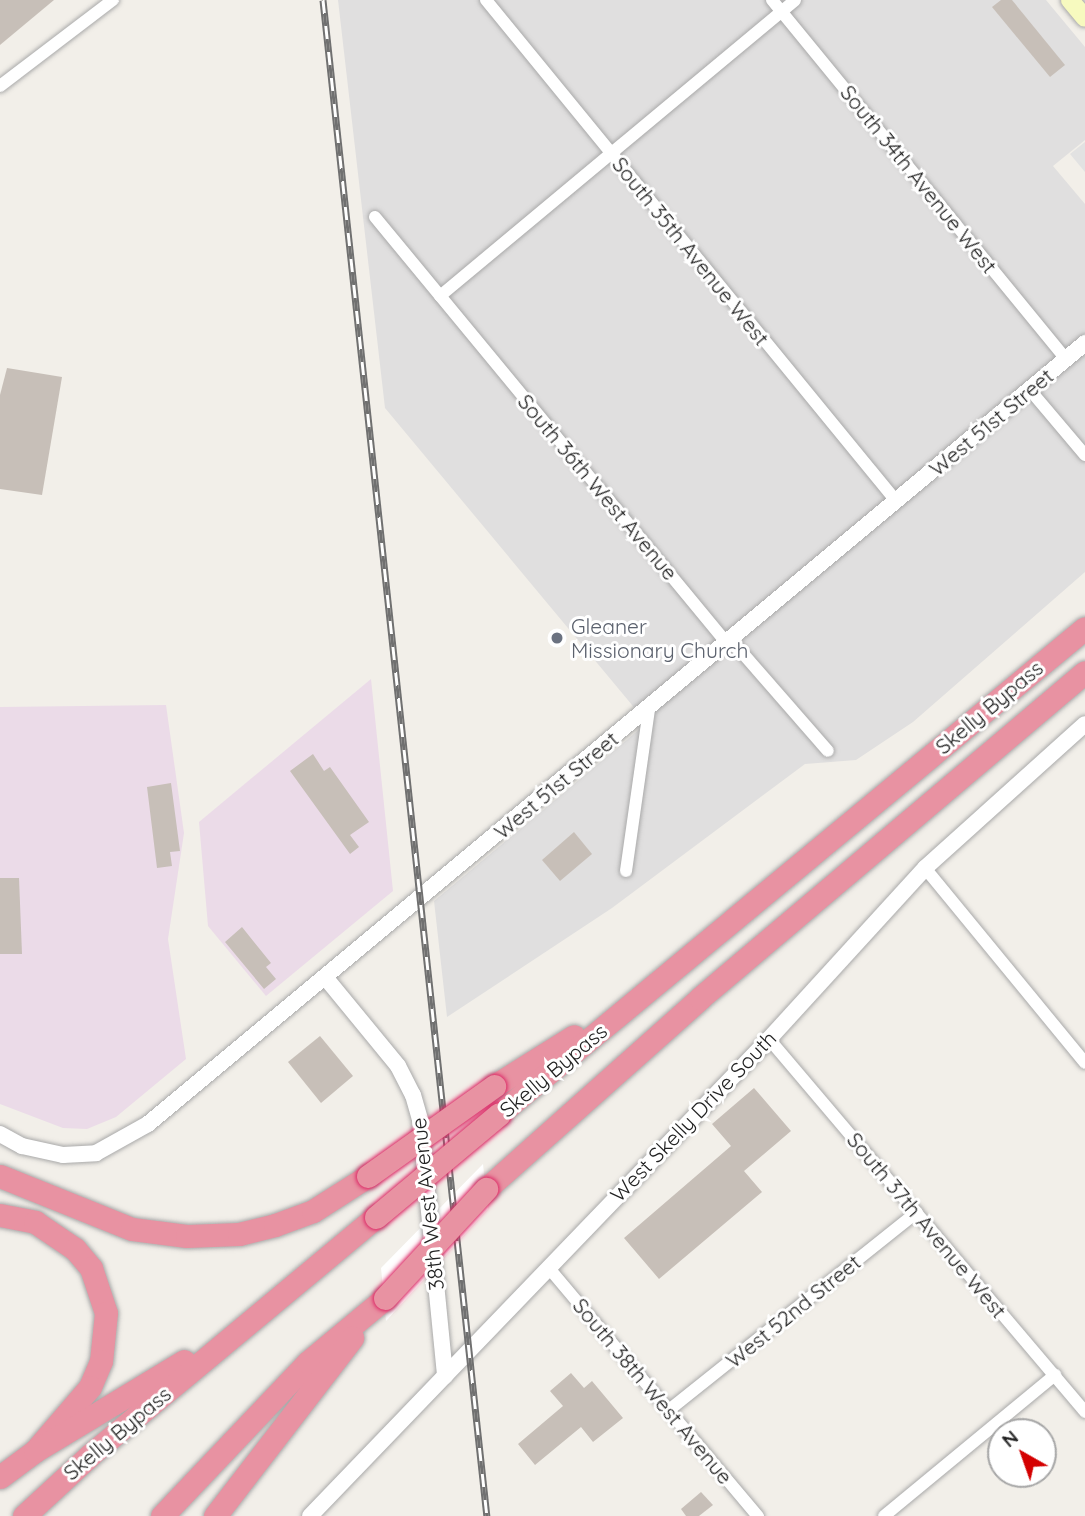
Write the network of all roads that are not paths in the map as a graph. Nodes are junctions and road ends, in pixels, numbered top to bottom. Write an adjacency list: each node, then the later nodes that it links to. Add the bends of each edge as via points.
1 (113, 0): 8 (street)
2 (486, 0): 9 (street, South 35th Avenue West)
3 (772, 0): 6 (street, South 34th Avenue West)
4 (795, 0): 6 (street)
5 (1070, 0): 7 (main road)
6 (782, 12): 9 (street); 13 (street, South 34th Avenue West)
7 (1085, 18)
8 (0, 86)
9 (611, 153): 11 (street); 16 (street, South 35th Avenue West)
10 (375, 217): 11 (street, South 36th West Avenue)
11 (440, 296): 19 (street, South 36th West Avenue)
12 (1085, 343): 13 (street, West 51st Street)
13 (1066, 359): 14 (street, West 51st Street)
14 (1030, 390): 15 (street); 16 (street, West 51st Street)
15 (1085, 455)
16 (896, 501): 19 (street, West 51st Street)
17 (1085, 616): 20 (highway)
18 (1085, 628): 20 (highway, Skelly Bypass)
19 (725, 641): 22 (street, West 51st Street); 24 (street, South 36th West Avenue, via 738,649)
20 (1055, 653): 28 (highway, Skelly Bypass)
21 (1085, 672): 36 (highway, Skelly Bypass, bridge, via 700,998 486,1189)
22 (649, 709): 26 (street); 27 (street, West 51st Street)
23 (1085, 724): 25 (street, West Skelly Drive South)
24 (828, 751)
25 (925, 868): 29 (street, West Skelly Drive South); 30 (street)
26 (626, 871)
27 (325, 977): 31 (street, West 51st Street, via 122,1142 96,1153 62,1155 22,1146); 39 (street, 38th West Avenue, via 398,1066 414,1095 421,1120)
28 (643, 994): 32 (highway, bridge, via 494,1086 313,1211 275,1225 239,1234 187,1236 132,1228); 37 (highway, Skelly Bypass, bridge)
29 (769, 1039): 33 (street, South 37th Avenue West); 35 (street, West Skelly Drive South)
30 (1085, 1063)
31 (0, 1134)
32 (0, 1176)
33 (917, 1212): 38 (street, South 37th Avenue West); 40 (street, West 52nd Street)
34 (0, 1215): 42 (highway, via 34,1222 75,1249 91,1268 106,1313 104,1348 90,1387)
35 (548, 1267): 39 (street, West Skelly Drive South); 40 (street, South 38th West Avenue)
36 (385, 1298): 45 (highway, via 308,1363); 46 (highway, Skelly Bypass)
37 (244, 1325): 42 (highway); 44 (highway, Skelly Bypass)
38 (1055, 1375): 41 (street, South 37th Avenue West); 49 (street)
39 (445, 1376): 47 (street, West Skelly Drive South)
40 (669, 1410): 48 (street, South 38th West Avenue)
41 (1085, 1412)
42 (35, 1451): 43 (highway)
43 (0, 1477)
44 (24, 1516)
45 (162, 1516)
46 (215, 1516)
47 (310, 1516)
48 (758, 1516)
49 (884, 1516)

